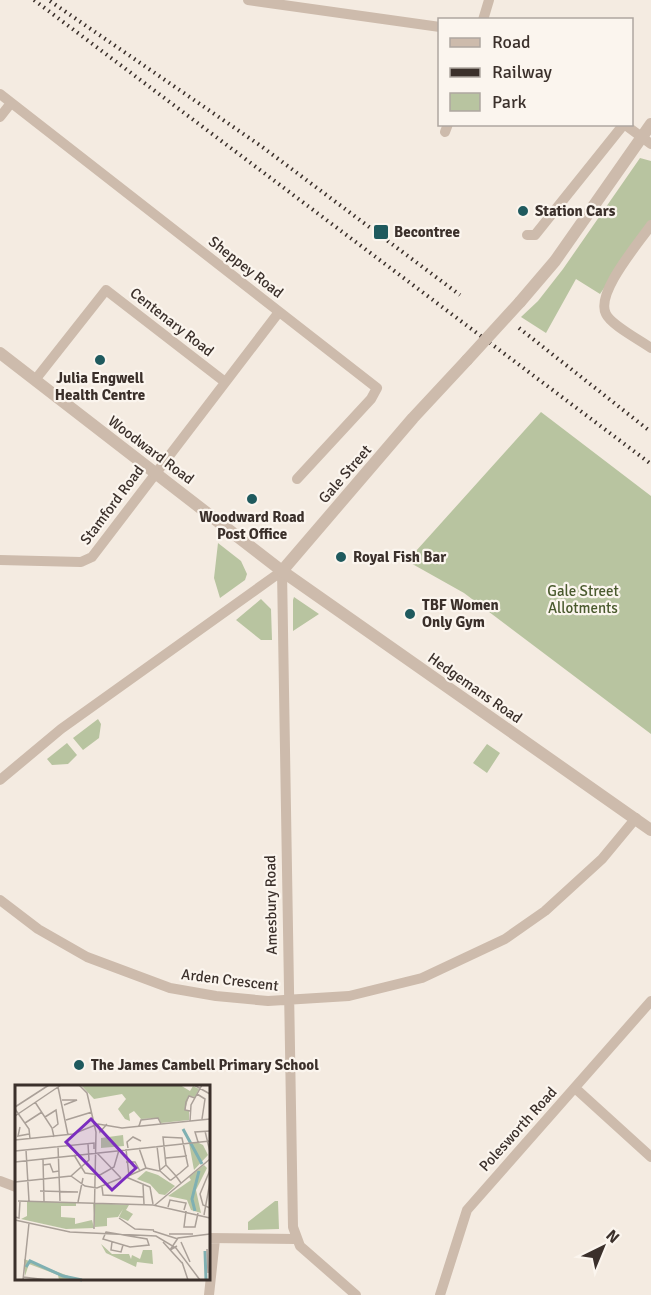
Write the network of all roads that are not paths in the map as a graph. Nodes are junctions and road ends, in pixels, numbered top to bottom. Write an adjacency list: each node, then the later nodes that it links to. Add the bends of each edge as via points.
1 (248, 0): 4 (street)
2 (350, 0): 4 (street)
3 (489, 0): 5 (street)
4 (349, 12): 6 (street)
5 (484, 18)
6 (438, 27)
7 (0, 94): 8 (street, Sheppey Road)
8 (11, 103): 9 (street); 16 (street, Sheppey Road)
9 (0, 117)
10 (651, 123): 13 (street, Gale Street)
11 (622, 126): 15 (street, via 535,235)
12 (627, 126): 13 (street)
13 (646, 141): 24 (street, Gale Street, bridge, via 555,261 413,418)
14 (651, 225): 17 (street, via 604,295 605,313 612,321)
15 (527, 235)
16 (279, 312): 20 (street, Stamford Road); 22 (street, Sheppey Road, via 378,388)
17 (651, 348)
18 (0, 353): 19 (street, Woodward Road)
19 (35, 380): 20 (street, Centenary Road, via 106,290); 21 (street, Woodward Road)
20 (225, 382): 21 (street, Stamford Road)
21 (155, 472): 23 (street, Stamford Road, via 92,557 81,562); 24 (street, Woodward Road)
22 (297, 479)
23 (0, 560)
24 (282, 572): 25 (street, Gale Street, via 61,729); 26 (street, Hedgemans Road); 30 (street, Amesbury Road)
25 (0, 780)
26 (636, 818): 27 (street, Hedgemans Road); 30 (street, Arden Crescent, via 594,866 545,911 505,939 422,978 349,996)
27 (651, 830)
28 (0, 900): 30 (street, Arden Crescent, via 38,929 87,957 136,976 170,988 216,996)
29 (651, 1001): 31 (street, Polesworth Road)
30 (288, 1002): 36 (street, Amesbury Road)
31 (575, 1088): 32 (street); 41 (street, Polesworth Road, via 467,1210)
32 (651, 1157)
33 (0, 1181): 34 (street)
34 (15, 1187)
35 (212, 1239): 36 (street); 37 (street)
36 (295, 1239): 40 (street)
37 (210, 1276)
38 (210, 1280): 39 (street)
39 (209, 1295)
40 (356, 1295)
41 (440, 1295)

